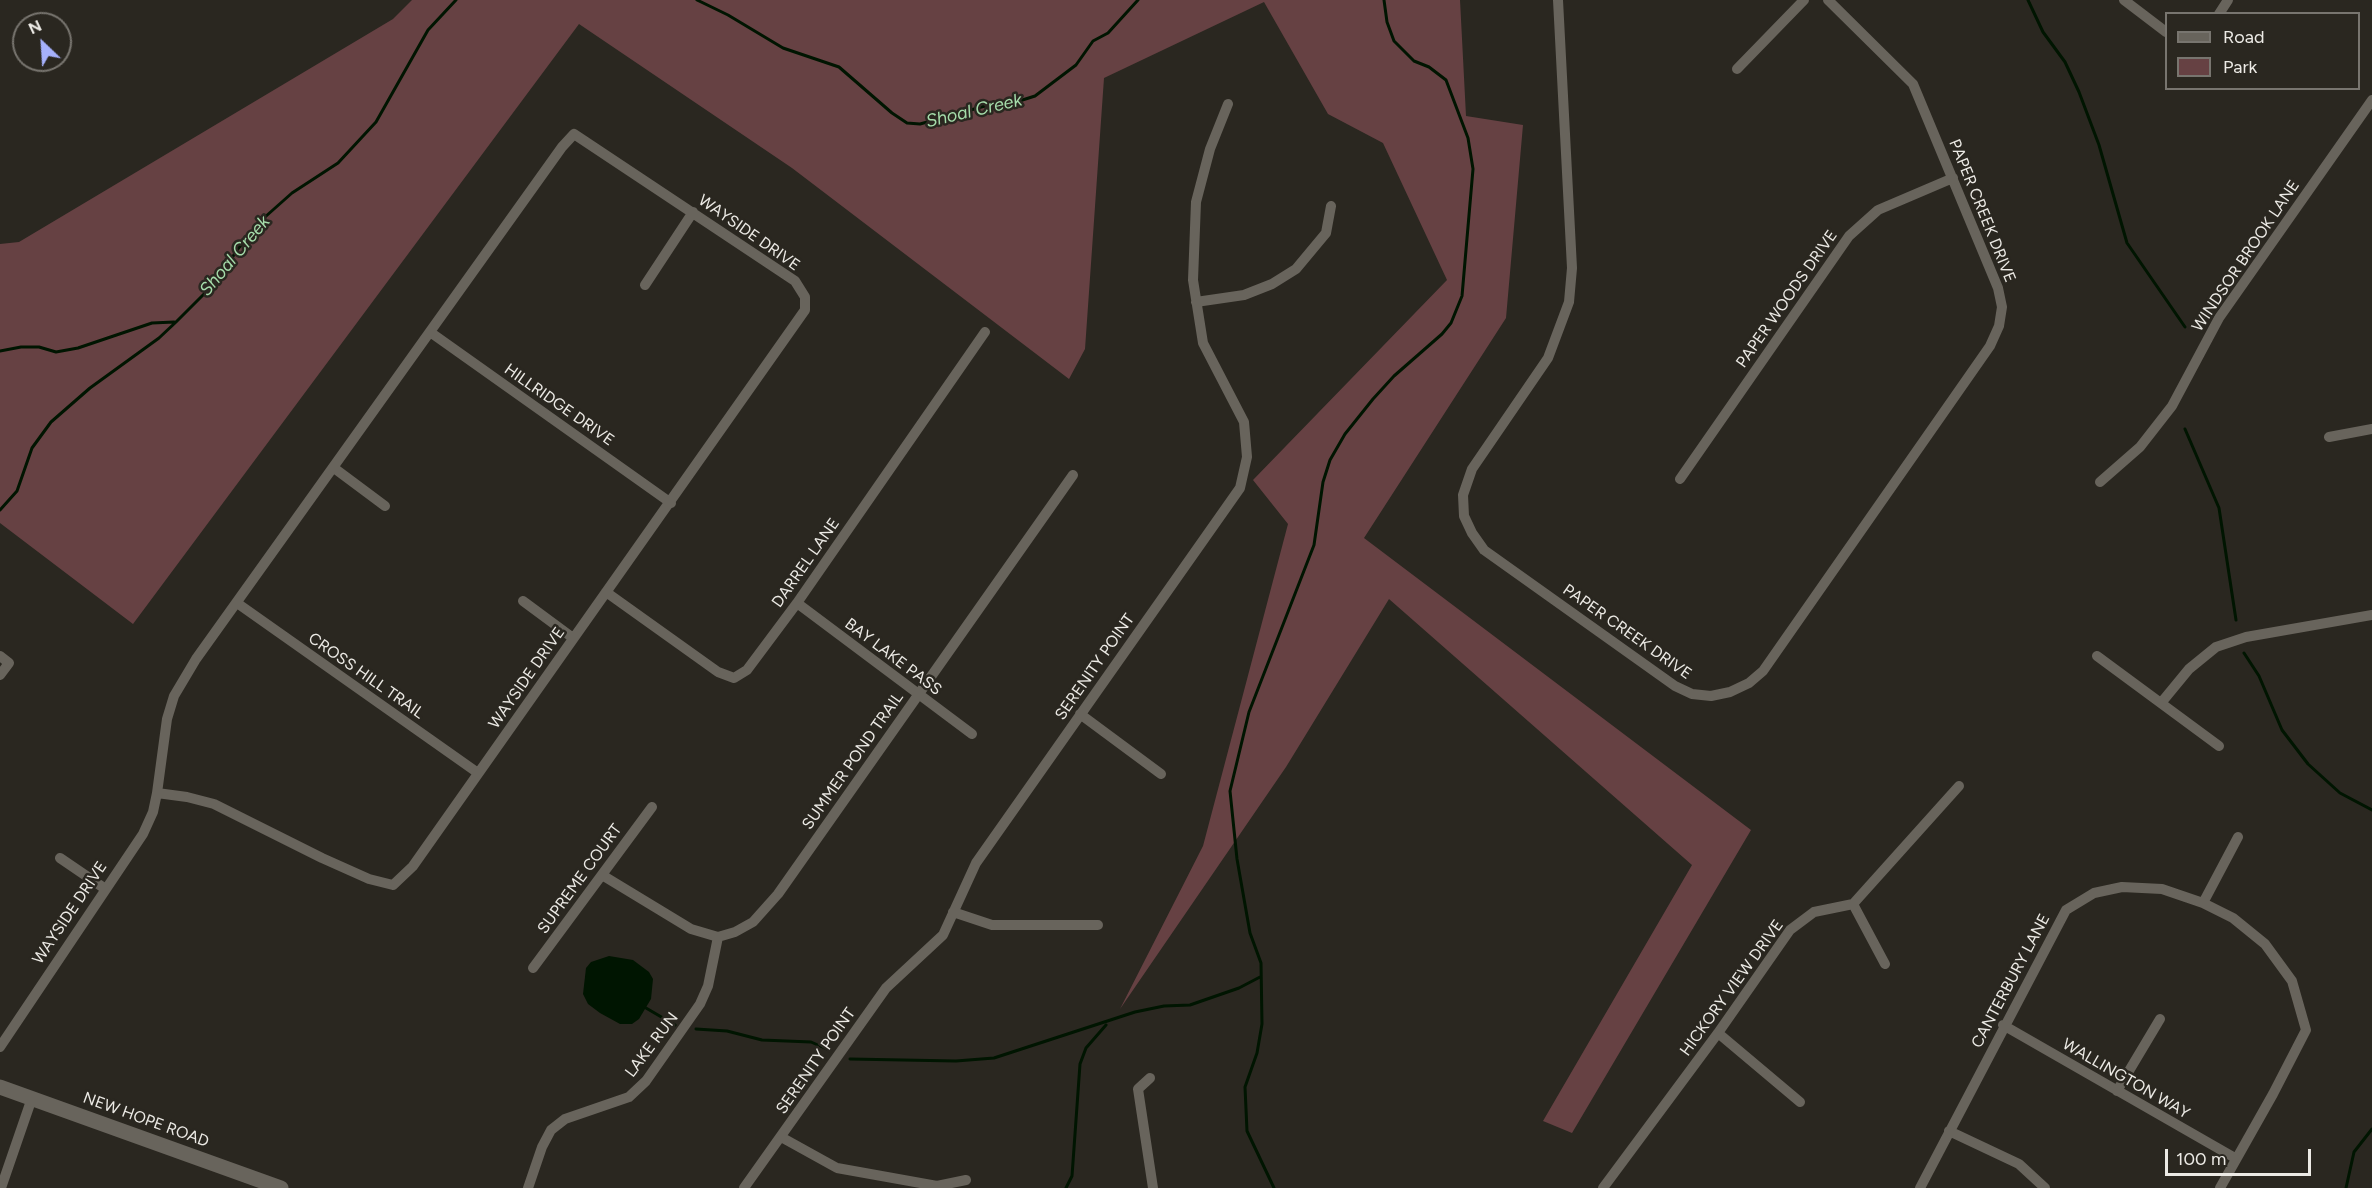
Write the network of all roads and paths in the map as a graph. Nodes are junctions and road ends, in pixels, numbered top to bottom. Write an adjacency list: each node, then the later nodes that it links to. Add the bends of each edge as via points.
1 (1558, 0): 9 (street, PAPER CREEK DRIVE, via 1572,268 1569,302 1548,358 1472,469 1463,495 1464,516 1484,550 1674,686 1692,694 1711,696 1749,683 1762,670 1990,346 2002,307 1998,288)
2 (1804, 0): 6 (street)
3 (1828, 0): 9 (street, PAPER CREEK DRIVE, via 1913,84)
4 (2124, 0): 5 (street)
5 (2165, 31)
6 (1737, 69)
7 (2372, 99): 21 (street, WINDSOR BROOK LANE, via 2219,318 2172,406 2140,447)
8 (1228, 104): 13 (street, SERENITY POINT, via 1210,149 1196,202)
9 (1953, 178): 20 (street, PAPER WOODS DRIVE, via 1878,210 1849,236)
10 (1331, 206): 13 (street, via 1326,233 1296,269 1244,295)
11 (693, 213): 12 (street); 14 (street, WAYSIDE DRIVE, via 574,134); 22 (street, WAYSIDE DRIVE, via 795,281 805,297 805,310)
12 (645, 285)
13 (1196, 302): 35 (street, SERENITY POINT, via 1203,344 1244,422 1247,457 1240,488)
14 (430, 332): 18 (street, WAYSIDE DRIVE); 22 (street, HILLRIDGE DRIVE)
15 (985, 332): 27 (street, DARREL LANE)
16 (2372, 429): 17 (street)
17 (2329, 437)
18 (334, 468): 23 (street); 26 (street, WAYSIDE DRIVE)
19 (1073, 475): 33 (street, SUMMER POND TRAIL)
20 (1680, 479)
21 (2100, 483)
22 (671, 503): 24 (street, WAYSIDE DRIVE)
23 (385, 506)
24 (606, 592): 27 (street, DARREL LANE, via 718,672 734,678 747,670); 29 (street, WAYSIDE DRIVE)
25 (523, 601): 29 (street)
26 (237, 603): 38 (street, CROSS HILL TRAIL); 41 (street, WAYSIDE DRIVE, via 174,696)
27 (797, 603): 33 (street, BAY LAKE PASS)
28 (2372, 615): 34 (street, via 2246,638 2216,648 2189,669)
29 (573, 638): 38 (street, WAYSIDE DRIVE)
30 (2097, 656): 34 (street)
31 (4, 659): 32 (street)
32 (0, 675)
33 (917, 695): 36 (street, BAY LAKE PASS); 51 (street, SUMMER POND TRAIL, via 768,908 753,922)
34 (2161, 703): 37 (street)
35 (1080, 714): 39 (street); 49 (street, SERENITY POINT, via 976,863)
36 (972, 734)
37 (2219, 746)
38 (478, 773): 41 (street, WAYSIDE DRIVE, via 413,866 393,885 322,858 214,804)
39 (1161, 774)
40 (1959, 786): 48 (street)
41 (157, 793): 46 (street, WAYSIDE DRIVE, via 143,834)
42 (652, 807): 45 (street, SUPREME COURT)
43 (2238, 837): 47 (street)
44 (60, 858): 46 (street)
45 (602, 875): 51 (street, via 691,929); 53 (street, SUPREME COURT)
46 (104, 888): 57 (street, WAYSIDE DRIVE)
47 (2203, 903): 55 (street, CANTERBURY LANE, via 2162,889 2122,887 2094,893 2066,910); 65 (street, CANTERBURY LANE, via 2233,918 2265,944 2292,981 2306,1030)
48 (1853, 904): 52 (street); 56 (street, HICKORY VIEW DRIVE, via 1815,912 1790,930)
49 (953, 912): 50 (street, via 992,925); 64 (street, SERENITY POINT, via 944,935 886,988)
50 (1098, 925)
51 (718, 937): 70 (street, LAKE RUN, via 708,986 700,1004 646,1081 629,1097 565,1119 551,1130)
52 (1885, 964)
53 (533, 968)
54 (2160, 1019): 60 (street)
55 (2003, 1025): 60 (street, WALLINGTON WAY); 63 (street, CANTERBURY LANE)
56 (1718, 1034): 62 (street); 73 (street, HICKORY VIEW DRIVE)
57 (0, 1047)
58 (1150, 1078): 72 (street, via 1138,1089)
59 (0, 1087): 61 (street, NEW HOPE ROAD)
60 (2118, 1091): 65 (street, WALLINGTON WAY)
61 (32, 1098): 67 (street, NEW HOPE ROAD); 68 (street)
62 (1800, 1102)
63 (1949, 1131): 74 (street, CANTERBURY LANE); 75 (street, via 2019,1164)
64 (781, 1137): 66 (street, via 837,1168 937,1186); 71 (street, SERENITY POINT)
65 (2235, 1158): 76 (street, CANTERBURY LANE)
66 (966, 1180)
67 (251, 1183): 69 (street, NEW HOPE ROAD)
68 (1, 1188)
69 (281, 1188)
70 (528, 1188)
71 (744, 1188)
72 (1153, 1188)
73 (1603, 1188)
74 (1920, 1188)
75 (2045, 1188)
76 (2220, 1188)

